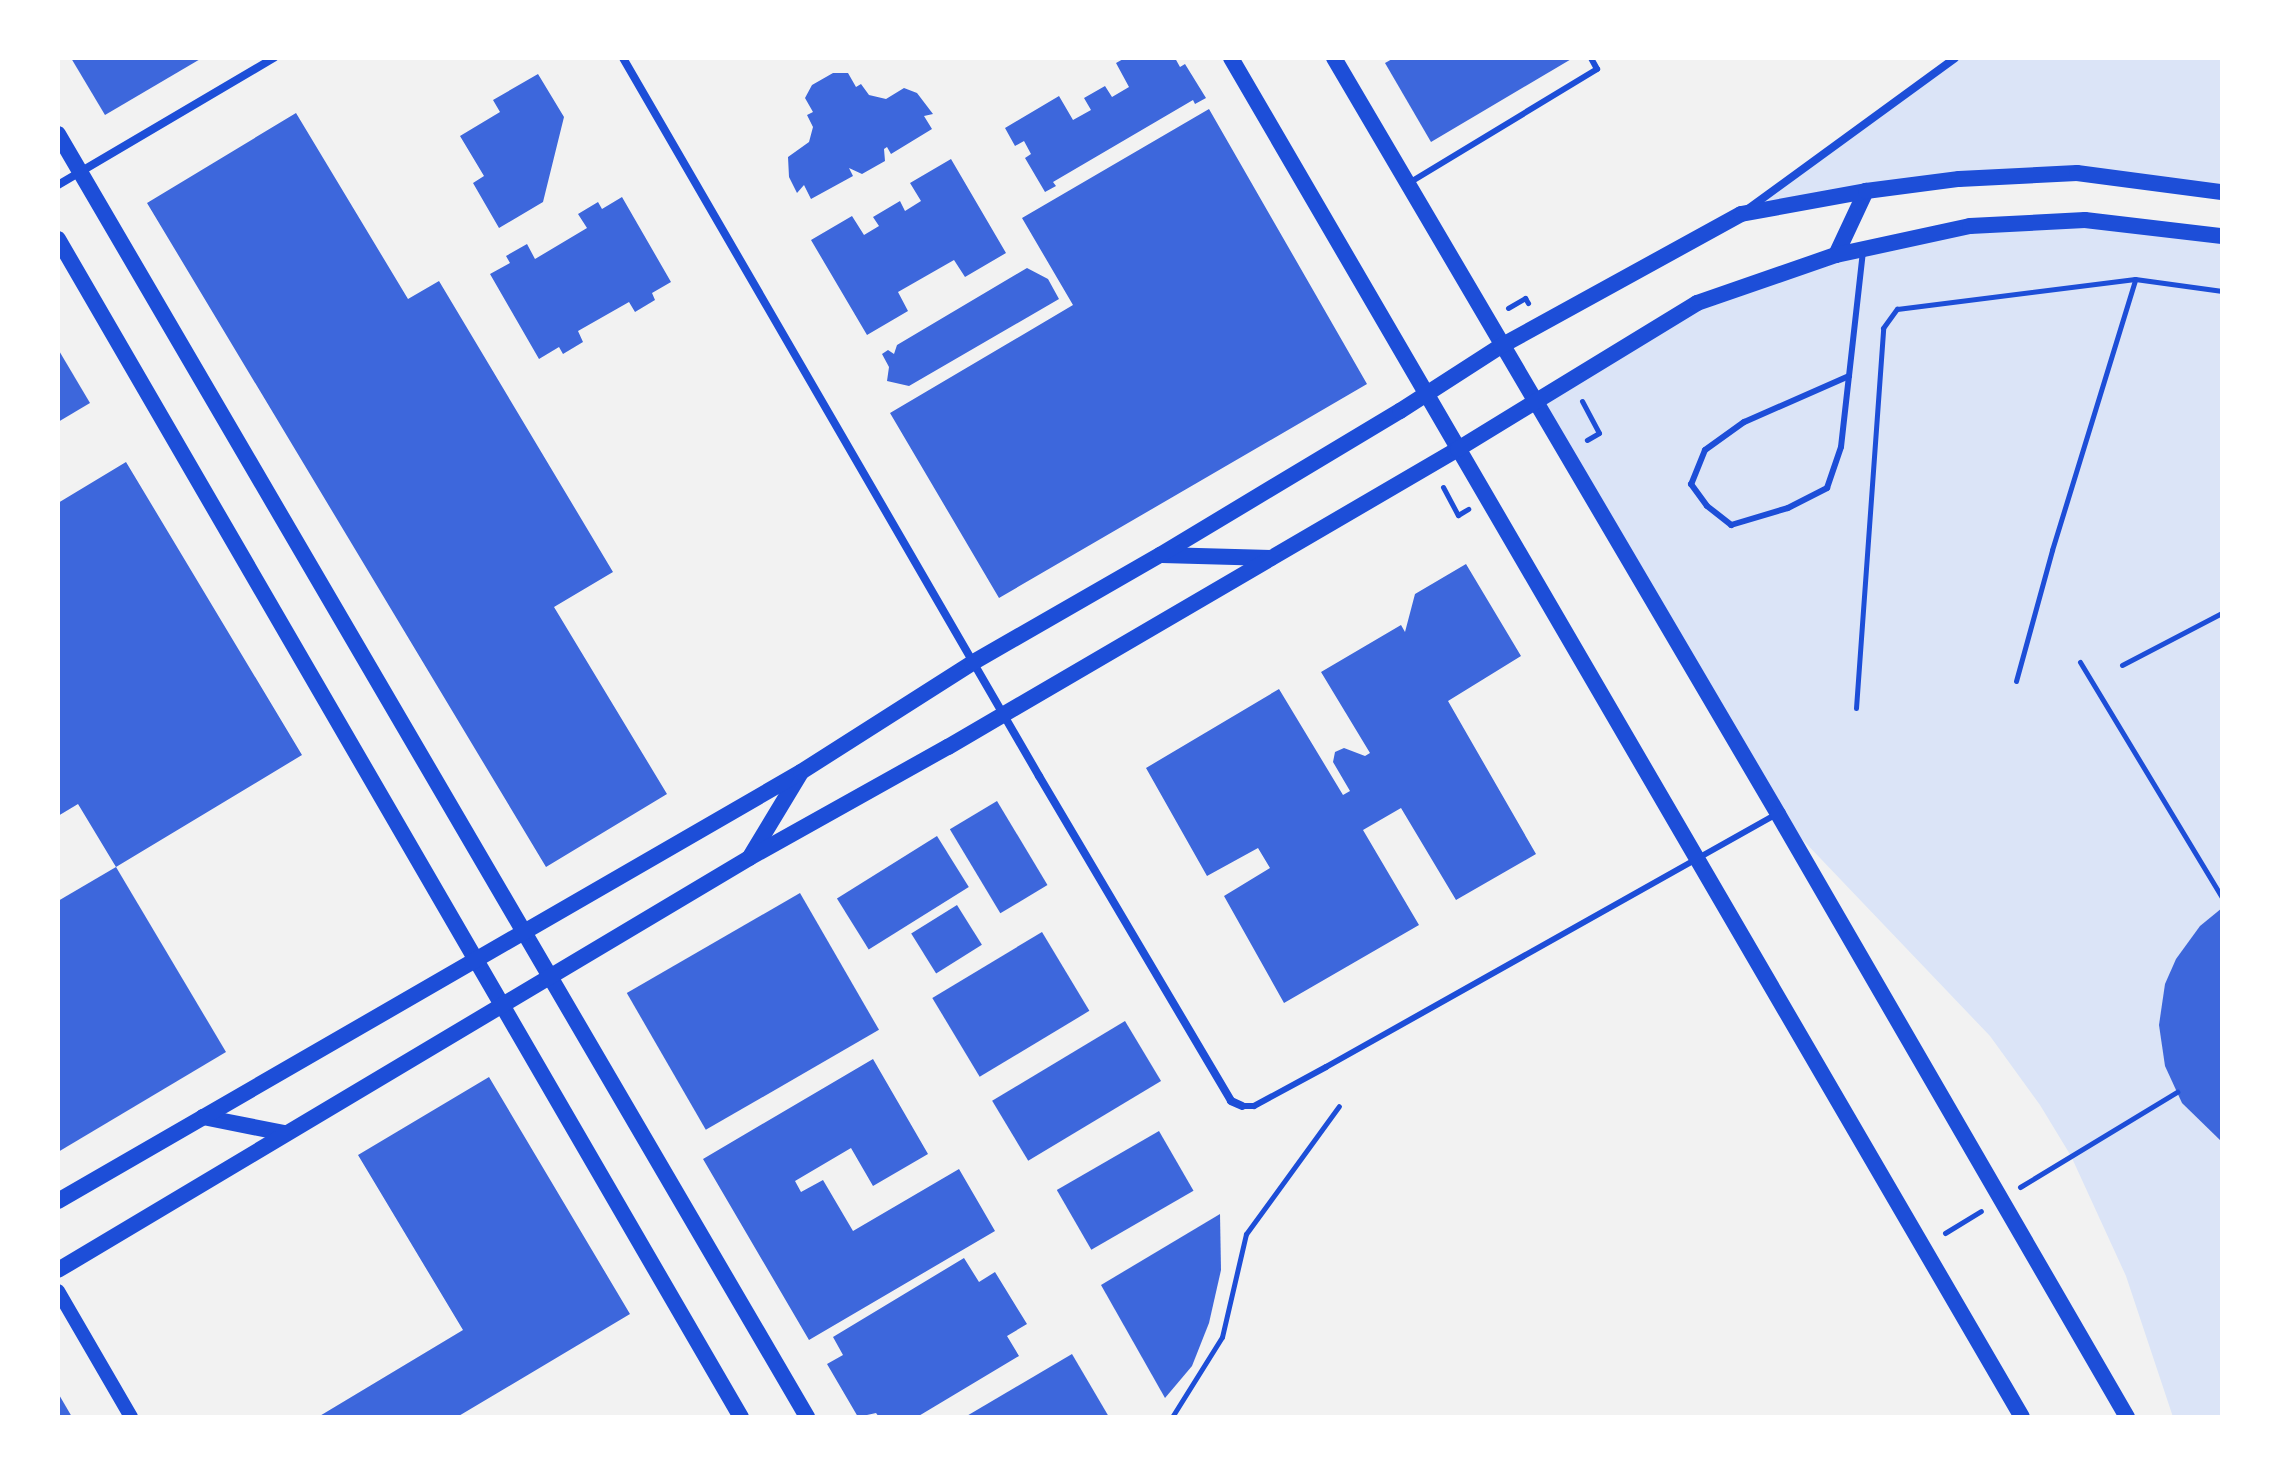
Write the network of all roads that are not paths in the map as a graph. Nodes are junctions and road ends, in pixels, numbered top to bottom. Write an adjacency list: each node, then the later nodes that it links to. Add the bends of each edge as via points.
1 (274, 58): 8 (street)
2 (623, 58): 25 (street)
3 (1231, 58): 20 (main road)
4 (1334, 58): 9 (main road)
5 (1591, 58): 9 (lane, via 1597,69)
6 (1955, 58): 13 (street)
7 (58, 134): 8 (main road)
8 (80, 172): 10 (street); 31 (main road)
9 (1409, 183): 18 (main road)
10 (58, 185)
11 (1866, 191): 12 (main road, via 1959,179 2077,173); 13 (main road); 17 (main road)
12 (2222, 192)
13 (1741, 214): 18 (main road)
14 (2222, 236): 16 (main road, via 2085,220 1970,226)
15 (58, 239): 32 (main road)
16 (1863, 249): 17 (main road); 19 (lane)
17 (1836, 255): 21 (main road, via 1697,303)
18 (1501, 346): 20 (main road); 21 (main road)
19 (1849, 376): 19 (lane, via 1744,422 1705,450 1691,484 1707,506 1731,525 1788,508 1827,488 1841,447)
20 (1427, 395): 22 (main road); 23 (main road)
21 (1532, 402): 22 (main road); 28 (main road)
22 (1458, 449): 24 (main road); 30 (main road)
23 (1160, 555): 24 (main road); 25 (main road)
24 (1271, 558): 26 (main road)
25 (972, 663): 26 (street); 27 (main road)
26 (1004, 715): 29 (main road); 35 (street, via 1231,1101)
27 (801, 772): 29 (main road); 31 (main road)
28 (1778, 814): 30 (lane); 45 (main road)
29 (749, 858): 33 (main road)
30 (1696, 859): 35 (lane, via 1326,1067 1254,1106); 44 (main road)
31 (522, 931): 32 (main road); 33 (main road)
32 (475, 959): 34 (main road); 36 (main road)
33 (550, 978): 34 (main road); 43 (main road)
34 (502, 1005): 37 (main road); 42 (main road)
35 (1242, 1106)
36 (203, 1117): 37 (main road); 38 (main road)
37 (284, 1133): 39 (main road)
38 (58, 1201)
39 (58, 1270)
40 (58, 1291): 41 (street)
41 (131, 1417)
42 (741, 1417)
43 (807, 1417)
44 (2022, 1417)
45 (2127, 1417)

